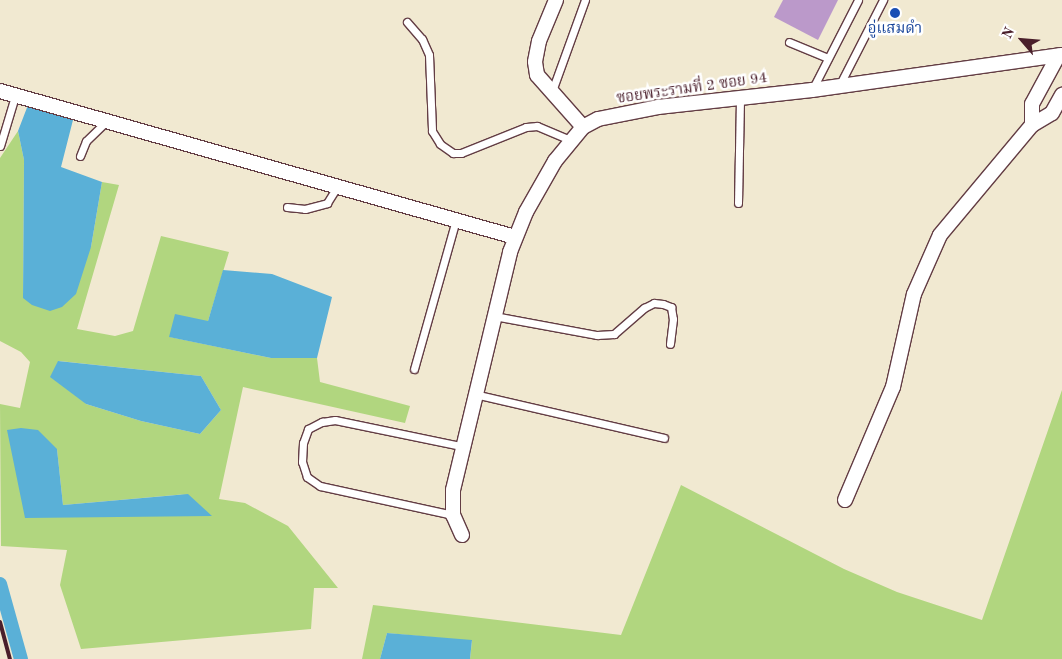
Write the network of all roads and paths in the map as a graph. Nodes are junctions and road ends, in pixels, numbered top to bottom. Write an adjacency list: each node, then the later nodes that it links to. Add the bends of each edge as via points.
1 (556, 0): 12 (street, via 534,62 537,75)
2 (585, 0): 12 (lane)
3 (858, 0): 8 (lane)
4 (883, 0): 9 (lane)
5 (406, 22): 19 (lane, via 422,39 429,55 432,130 440,144 453,153 460,153 526,127 537,126)
6 (788, 42): 8 (lane)
7 (1060, 55): 9 (street, ซอยพระรามที่ 2 ซอย 94); 17 (street, via 1032,104)
8 (828, 58): 10 (lane)
9 (839, 86): 10 (street, ซอยพระรามที่ 2 ซอย 94)
10 (812, 90): 15 (street, ซอยพระรามที่ 2 ซอย 94)
11 (0, 92): 14 (street)
12 (552, 92): 18 (street)
13 (1062, 94): 17 (street, via 1052,113)
14 (15, 96): 16 (street); 20 (lane)
15 (740, 98): 18 (street, ซอยพระรามที่ 2 ซอย 94, via 620,114); 23 (lane)
16 (106, 122): 21 (lane, via 94,130); 22 (street)
17 (1032, 125): 33 (street, via 940,236 927,261 914,294 893,387)
18 (583, 127): 19 (street, ซอยพระรามที่ 2 ซอย 94)
19 (570, 140): 26 (street, ซอยพระรามที่ 2 ซอย 94, via 526,212)
20 (0, 146)
21 (80, 156)
22 (338, 187): 24 (lane, via 327,203 305,209); 25 (street)
23 (738, 203)
24 (287, 207)
25 (456, 220): 26 (street); 29 (lane)
26 (515, 238): 27 (street, ซอยพระรามที่ 2 ซอย 94)
27 (493, 316): 28 (lane, via 597,335 614,334 644,308 663,304 671,307); 30 (street, ซอยพระรามที่ 2 ซอย 94)
28 (670, 344)
29 (414, 369)
30 (474, 394): 31 (lane); 32 (street, ซอยพระรามที่ 2 ซอย 94)
31 (664, 438)
32 (461, 446): 34 (street, ซอยพระรามที่ 2 ซอย 94, via 453,490); 34 (lane, via 335,420 308,429 303,443 302,462 307,477 320,486)
33 (845, 500)
34 (453, 515): 35 (street, ซอยพระรามที่ 2 ซอย 94)
35 (462, 535)

